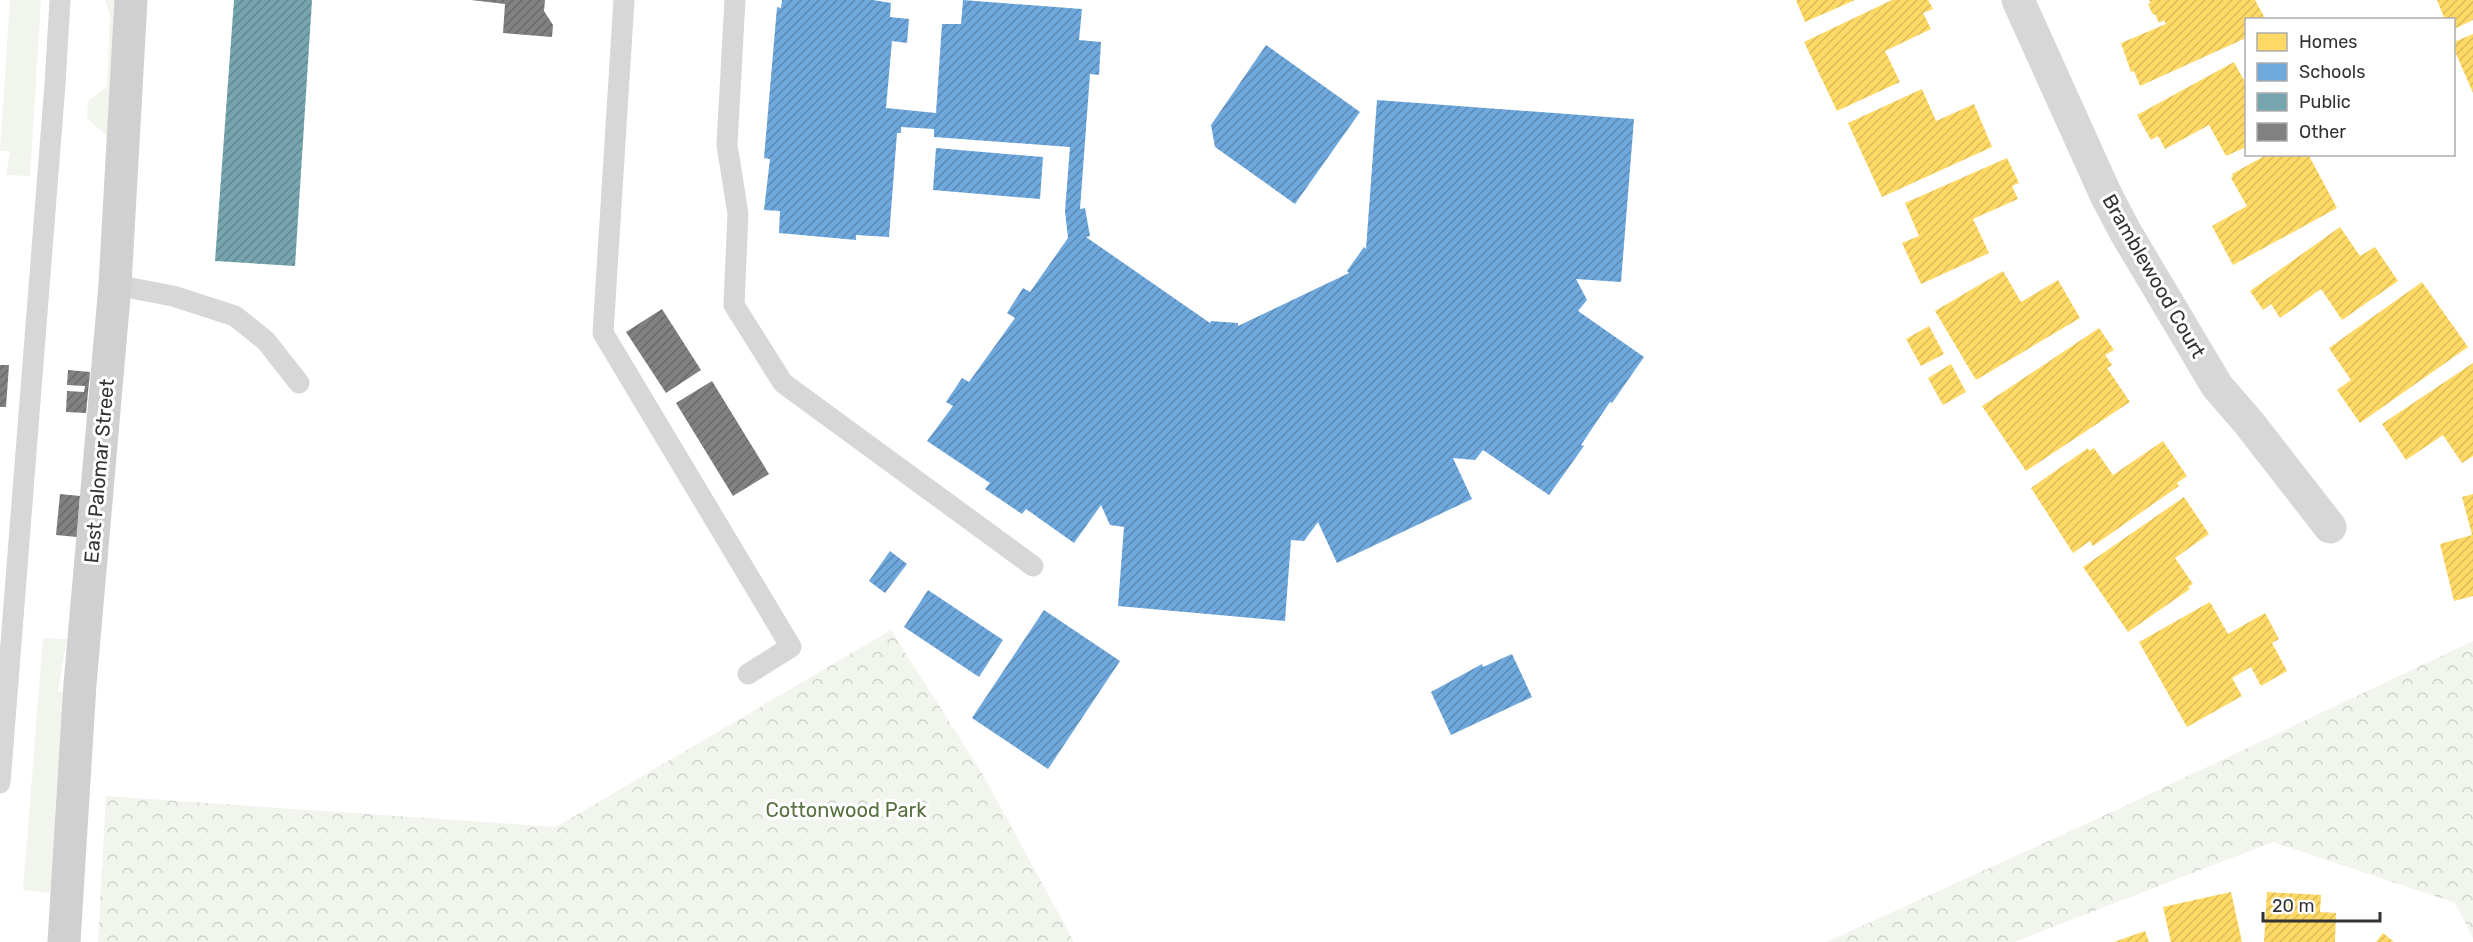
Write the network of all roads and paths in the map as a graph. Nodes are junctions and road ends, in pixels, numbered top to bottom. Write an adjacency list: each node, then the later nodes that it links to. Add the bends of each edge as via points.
1 (60, 0): 11 (lane)
2 (131, 0): 6 (main road, East Palomar Street)
3 (624, 0): 10 (lane, via 603,333 791,647)
4 (735, 0): 9 (lane, via 727,145 738,214 734,305 783,383)
5 (2019, 0): 8 (street, Bramblewood Court, via 2116,217 2217,386)
6 (115, 285): 7 (lane, via 174,296 235,316 266,341); 12 (main road, East Palomar Street, via 80,684)
7 (299, 383)
8 (2331, 527)
9 (1033, 566)
10 (748, 674)
11 (0, 783)
12 (64, 942)

